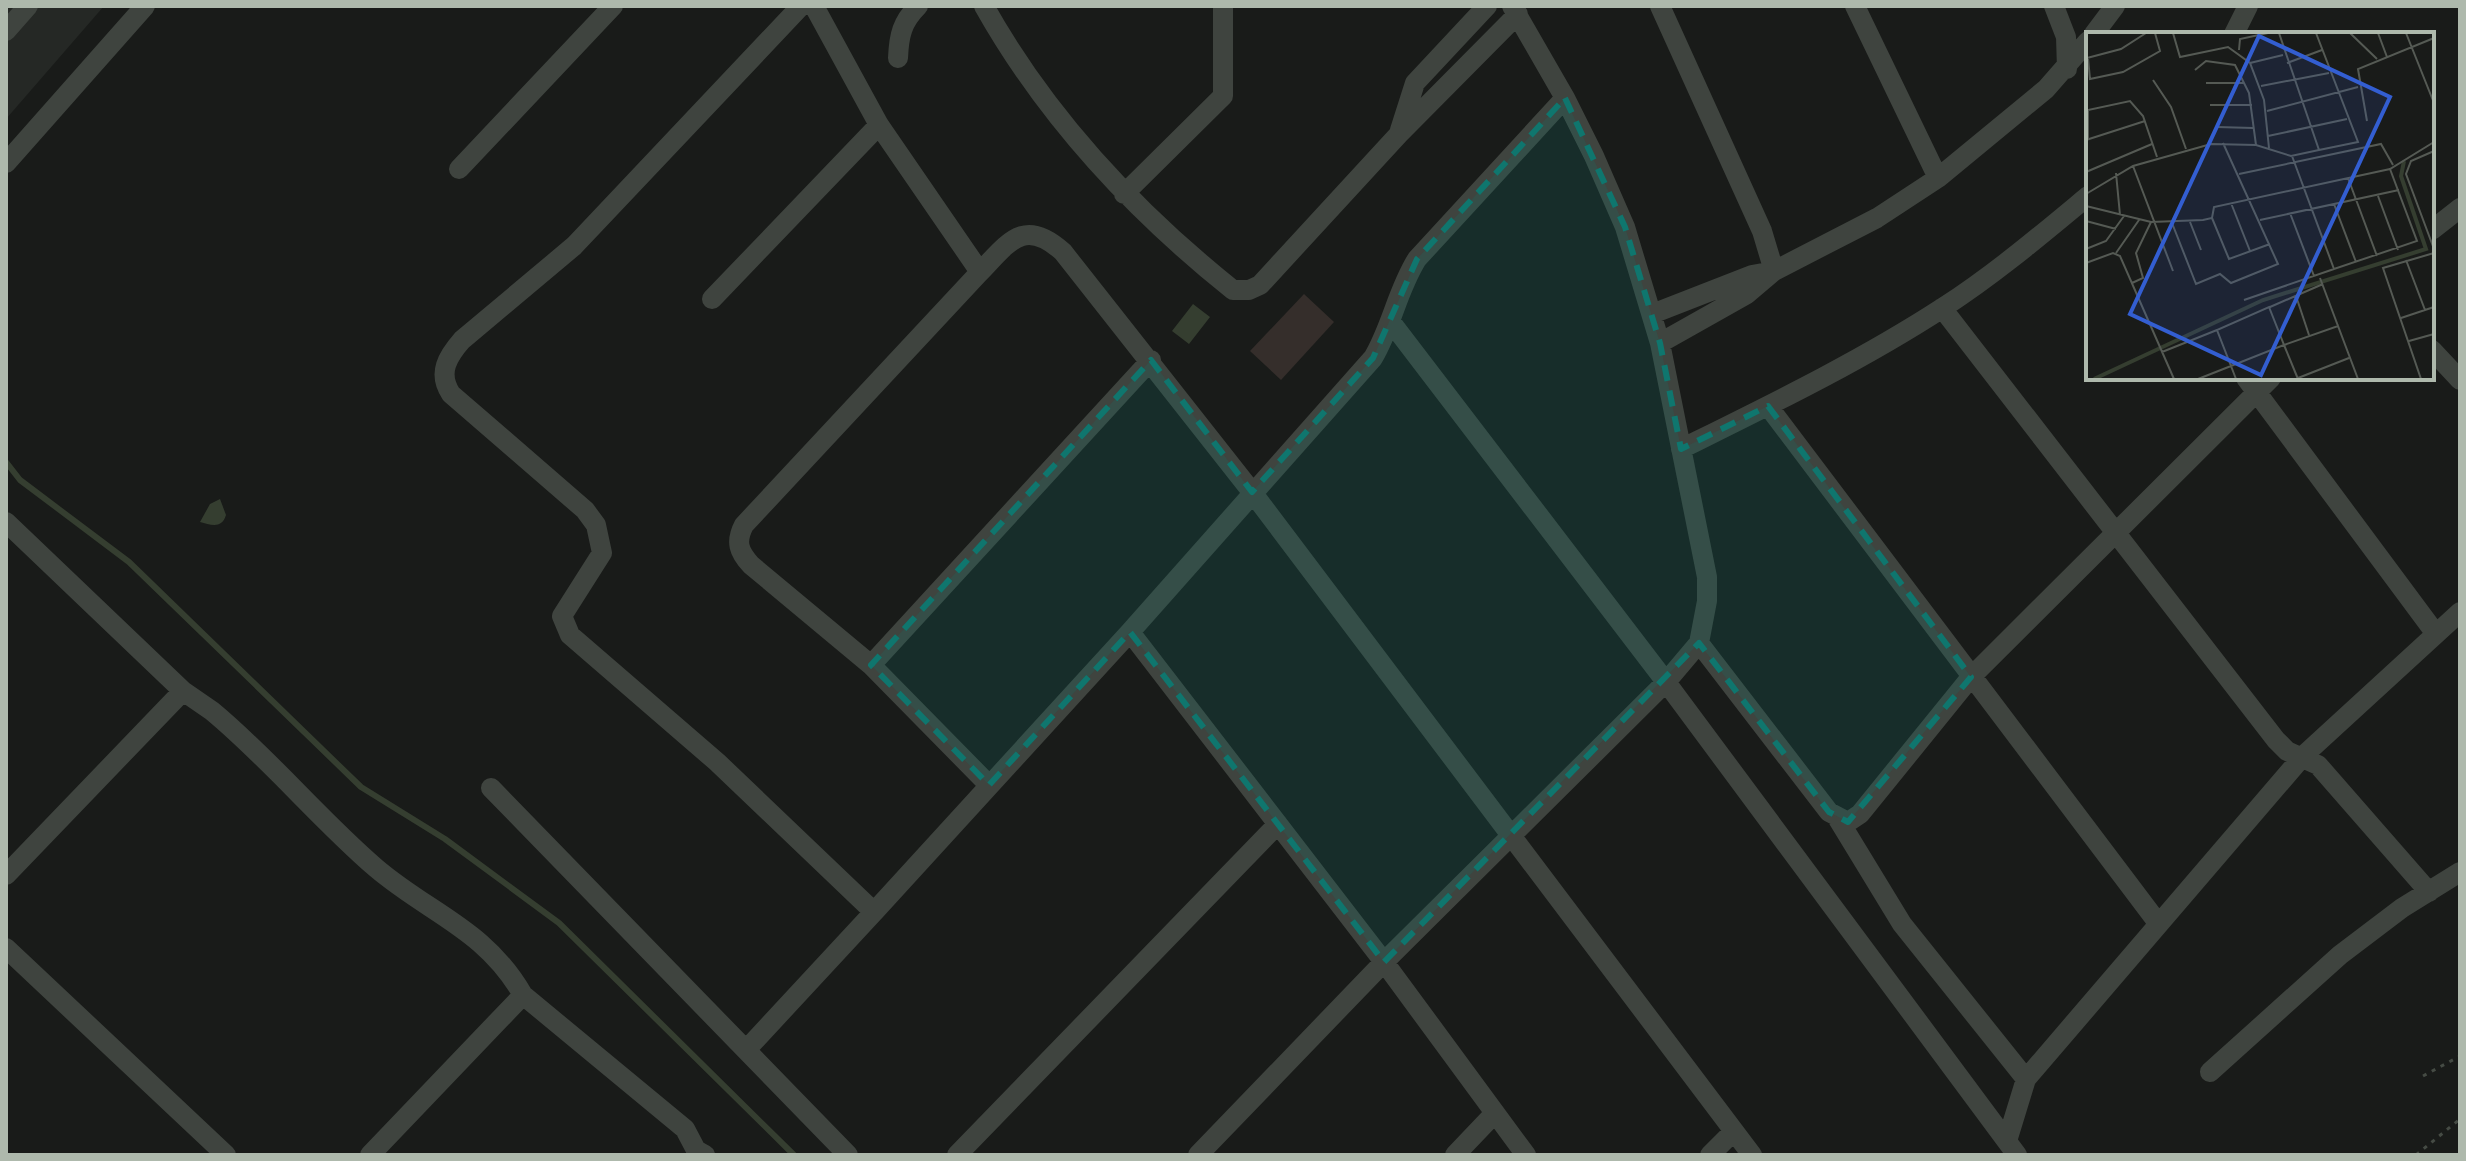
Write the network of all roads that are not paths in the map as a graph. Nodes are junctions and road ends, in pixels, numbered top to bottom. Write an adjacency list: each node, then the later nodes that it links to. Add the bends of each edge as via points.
1 (28, 6): 15 (street)
2 (145, 6): 23 (street)
3 (613, 6): 24 (street)
4 (801, 6): 63 (street, via 574,246 462,340 449,354 444,379 451,394 596,525 602,553 562,616 570,635 717,762)
5 (814, 6): 21 (street)
6 (918, 6): 18 (street, via 905,19)
7 (984, 6): 26 (street, via 1027,77)
8 (1223, 6): 26 (street, via 1223,96)
9 (1487, 6): 22 (street, via 1415,83)
10 (1660, 6): 30 (street, via 1762,231)
11 (1855, 6): 25 (street)
12 (2054, 6): 19 (street, via 2066,37)
13 (2115, 6): 16 (street)
14 (1515, 10): 20 (street); 22 (street)
15 (6, 31)
16 (2096, 32)
17 (2086, 44): 19 (street)
18 (898, 58)
19 (2067, 69): 25 (street)
20 (1565, 98): 34 (street, via 1625,227); 35 (street, via 1417,259)
21 (879, 125): 31 (street); 32 (street)
22 (1399, 134): 26 (street, via 1260,285 1249,290 1233,290)
23 (6, 163)
24 (459, 169)
25 (1938, 178): 30 (street, via 1877,218)
26 (1124, 194)
27 (2086, 198): 33 (street)
28 (2460, 208): 29 (street)
29 (2434, 228)
30 (1774, 271): 34 (street); 36 (street, via 1747,294)
31 (980, 272): 38 (street, via 1010,241 1037,234 1049,240); 50 (street, via 738,535 739,548 751,565)
32 (712, 299)
33 (1942, 308): 41 (street); 45 (street)
34 (1652, 314): 36 (street)
35 (1391, 322): 43 (street, via 1373,358); 52 (street)
36 (1660, 343): 42 (street)
37 (2434, 352): 39 (street)
38 (1151, 360): 43 (street); 50 (street)
39 (2460, 380)
40 (2258, 383): 45 (street); 48 (street)
41 (1768, 406): 42 (street); 51 (street)
42 (1681, 449): 49 (street, via 1707,577)
43 (1252, 492): 47 (street); 59 (street)
44 (6, 522): 53 (street)
45 (2115, 530): 51 (street); 54 (street, via 2276,740)
46 (2460, 612): 48 (street)
47 (1130, 632): 55 (street); 58 (street)
48 (2436, 634): 54 (street)
49 (1699, 643): 52 (street); 57 (street)
50 (871, 665): 55 (street)
51 (1971, 677): 57 (street, via 1860,814 1848,822); 64 (street)
52 (1666, 682): 59 (street); 73 (street)
53 (183, 691): 61 (street); 67 (street, via 227,723 378,870 479,938)
54 (2303, 756): 62 (street, via 2318,765); 64 (street)
55 (989, 785): 63 (street)
56 (491, 788): 68 (street)
57 (1838, 819): 70 (street, via 1902,924)
58 (1278, 824): 66 (street); 78 (street)
59 (1511, 838): 66 (street); 72 (street)
60 (2460, 872): 62 (street)
61 (6, 875)
62 (2429, 892): 69 (street, via 2340,955)
63 (874, 912): 68 (street)
64 (2158, 923): 70 (street)
65 (6, 948): 75 (street)
66 (1384, 962): 71 (street); 79 (street)
67 (523, 995): 74 (street, via 677,1121 693,1138); 76 (street)
68 (746, 1050): 77 (street)
69 (2210, 1072)
70 (2026, 1079): 73 (street)
71 (1495, 1113): 80 (street); 81 (street)
72 (1734, 1131): 82 (street); 83 (street)
73 (2012, 1148)
74 (697, 1153)
75 (226, 1155)
76 (370, 1155)
77 (848, 1155)
78 (957, 1155)
79 (1198, 1155)
80 (1455, 1155)
81 (1526, 1155)
82 (1710, 1155)
83 (1752, 1155)

